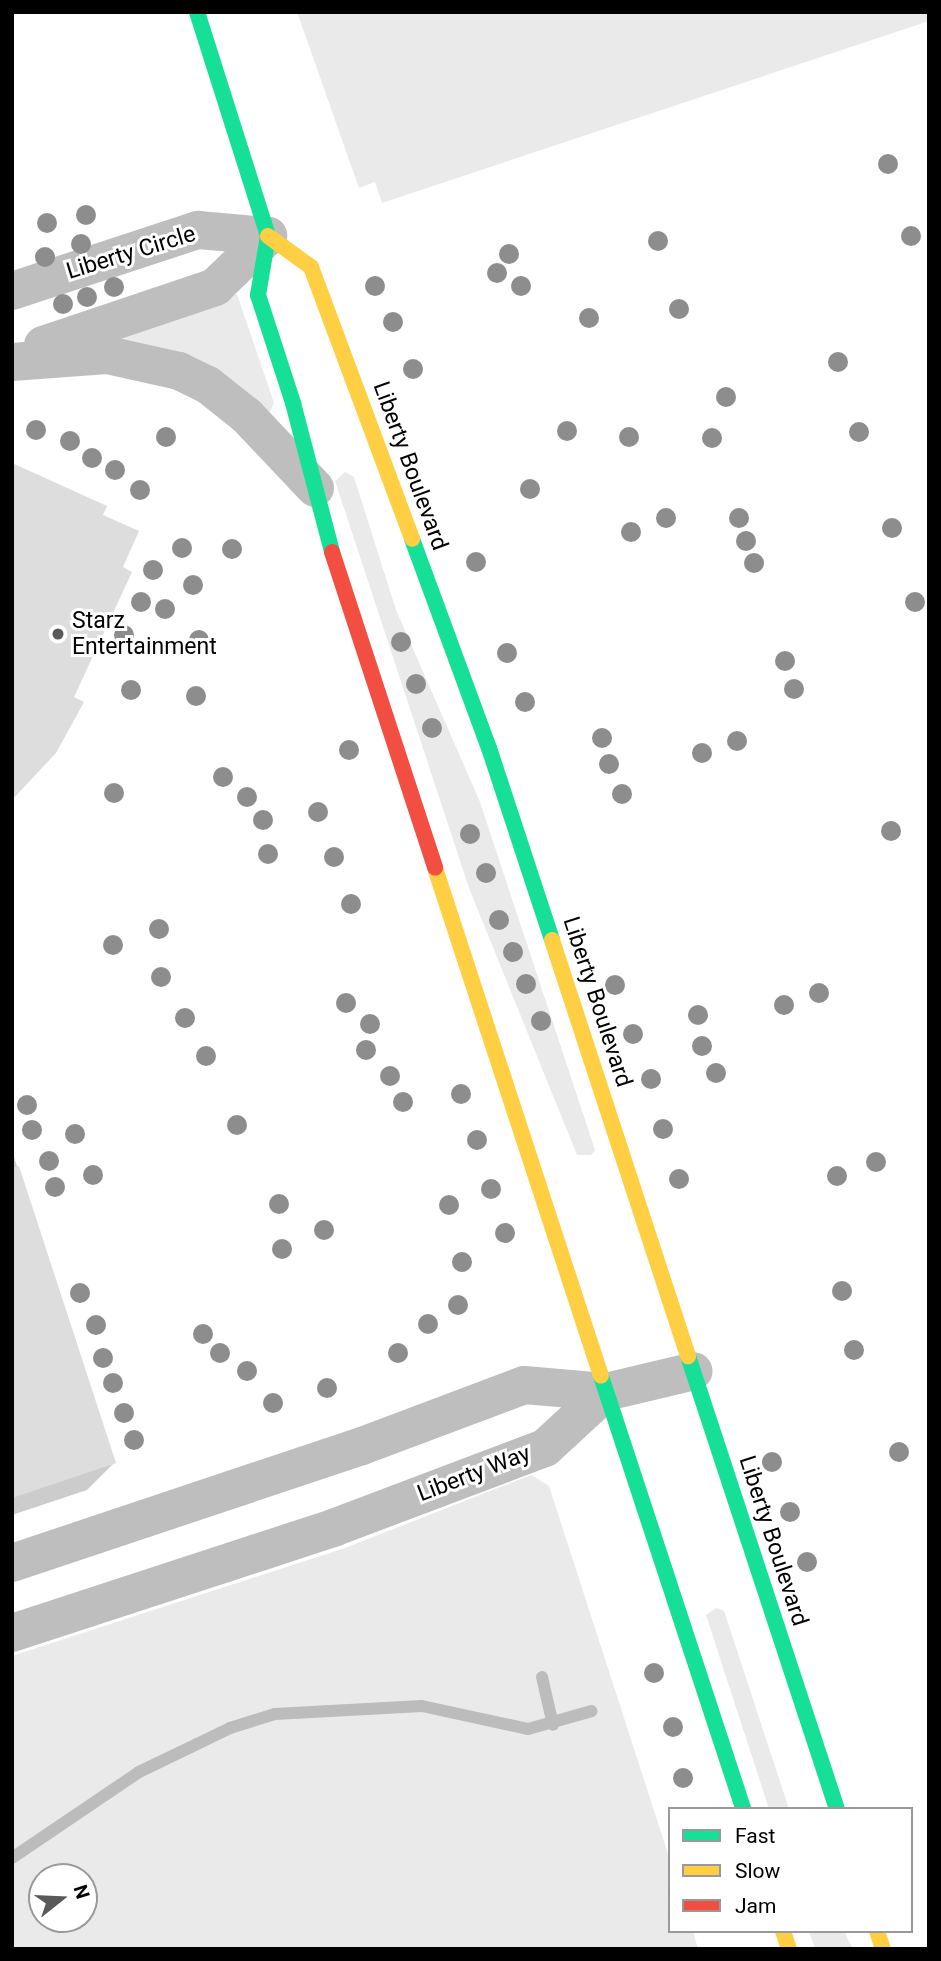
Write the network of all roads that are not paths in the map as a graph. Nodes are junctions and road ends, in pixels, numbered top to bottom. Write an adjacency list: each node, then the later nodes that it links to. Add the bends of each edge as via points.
1 (197, 12): 2 (street)
2 (268, 236): 3 (street, Liberty Circle, via 198,230); 4 (street, via 215,287 51,341); 5 (street, via 258,295); 6 (street, Liberty Boulevard, via 311,267 505,793)
3 (12, 291)
4 (18, 360): 5 (street, via 118,356 190,376 247,416)
5 (315, 488): 7 (street, via 334,561)
6 (694, 1371): 7 (street); 11 (street, Liberty Boulevard)
7 (606, 1392): 8 (street, via 523,1385 362,1446); 9 (street, Liberty Way, via 545,1448 333,1528); 10 (street)
8 (12, 1563)
9 (12, 1633)
10 (742, 1807)
11 (836, 1807)

